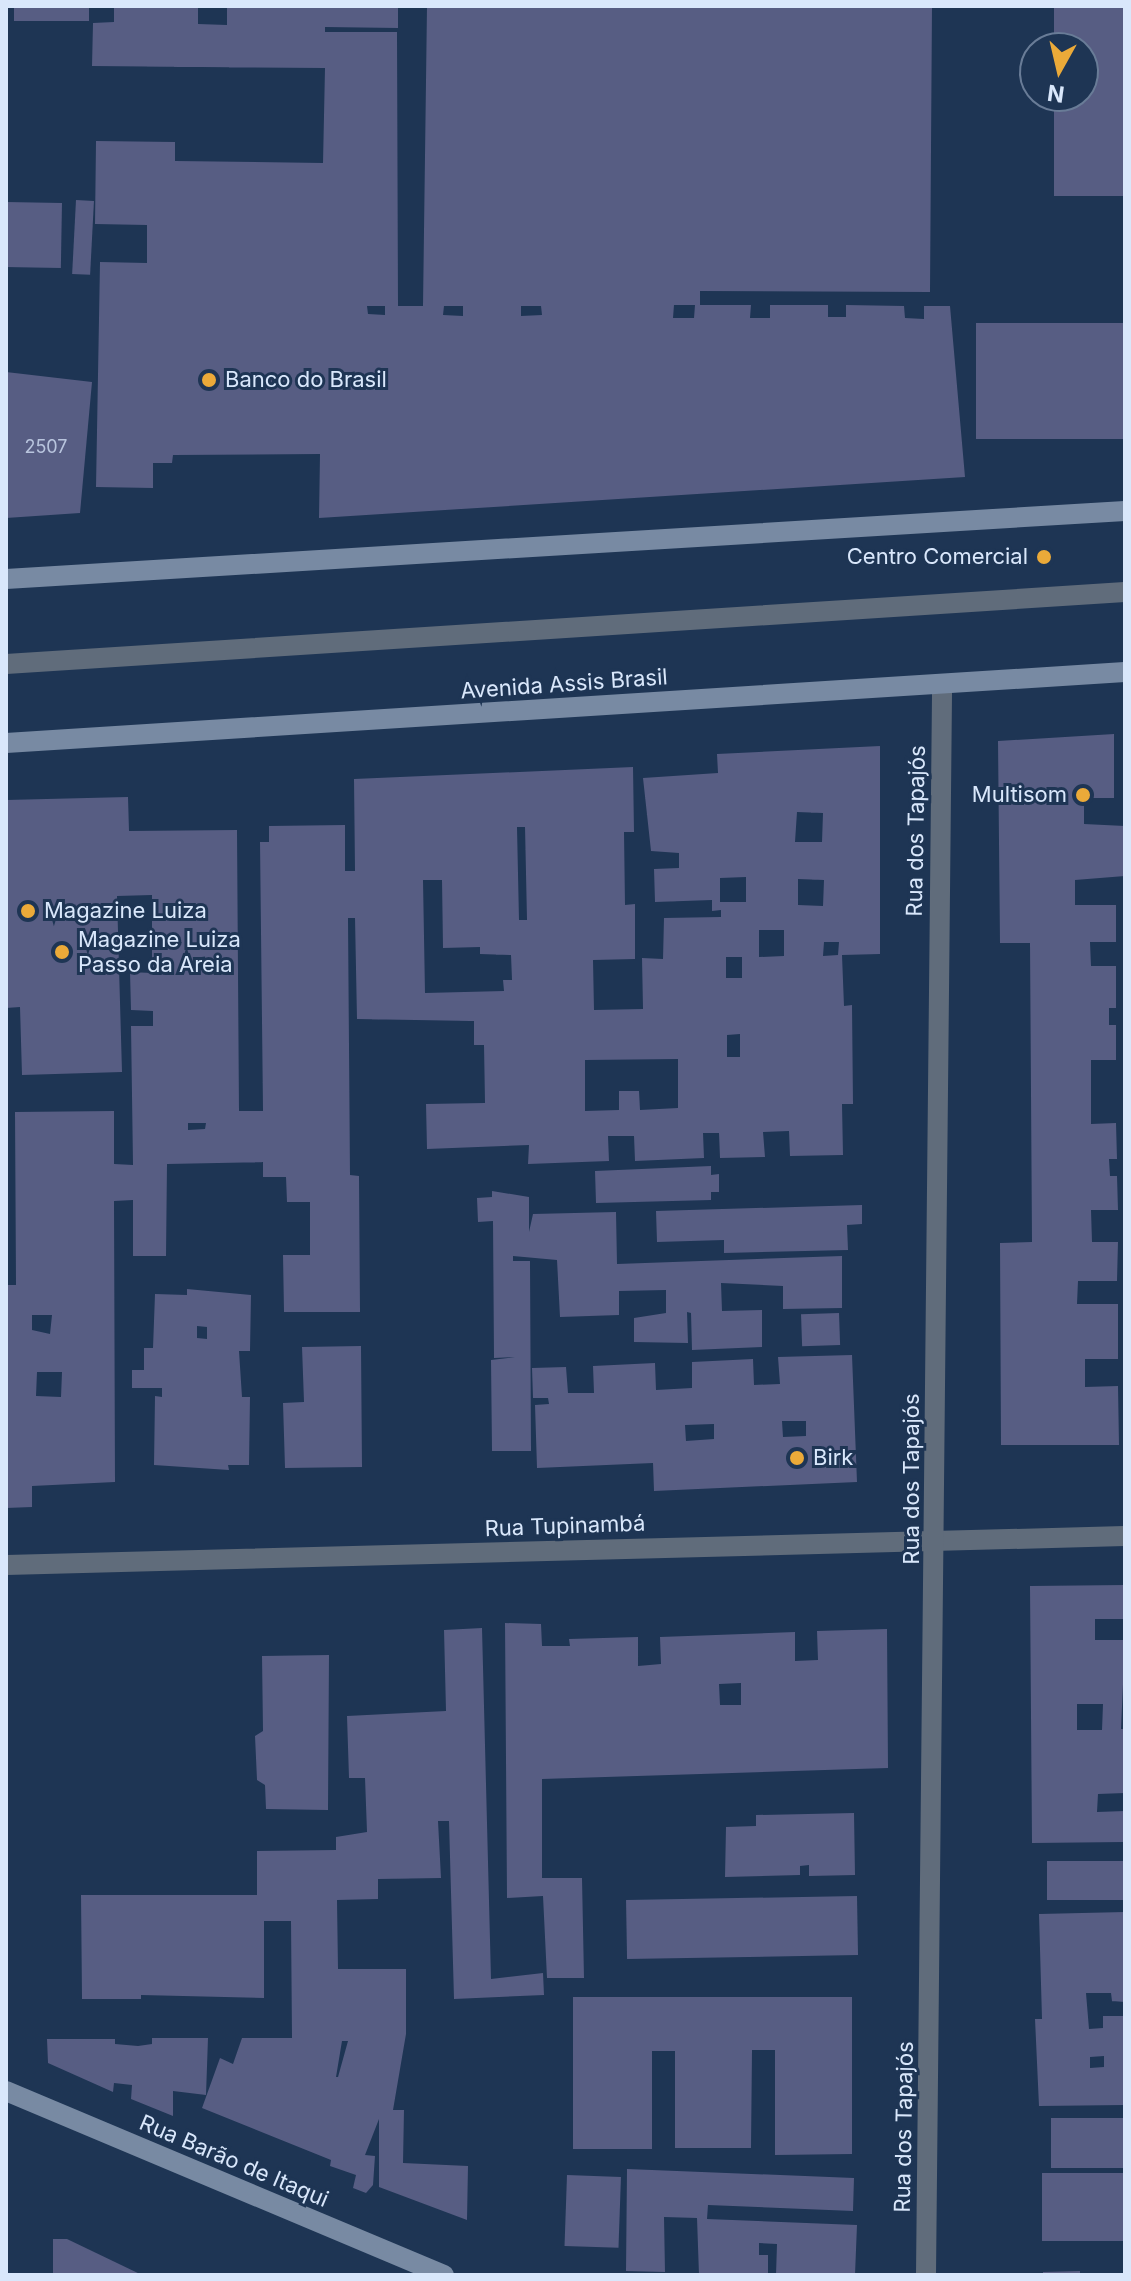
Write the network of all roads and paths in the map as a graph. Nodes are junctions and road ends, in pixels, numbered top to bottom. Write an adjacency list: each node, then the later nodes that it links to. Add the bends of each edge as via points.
1 (1125, 511): 2 (main road)
2 (6, 579)
3 (1125, 592): 4 (street)
4 (6, 664)
5 (1125, 672): 6 (main road, Avenida Assis Brasil)
6 (942, 684): 7 (main road, Avenida Assis Brasil); 9 (street, Rua dos Tapajós)
7 (6, 743)
8 (1125, 1536): 9 (street, Rua Tupinambá)
9 (936, 1540): 10 (street, Rua Tupinambá); 13 (street, Rua dos Tapajós)
10 (6, 1565)
11 (6, 2091): 12 (main road, Rua Barão de Itaqui)
12 (444, 2275)
13 (926, 2275)

